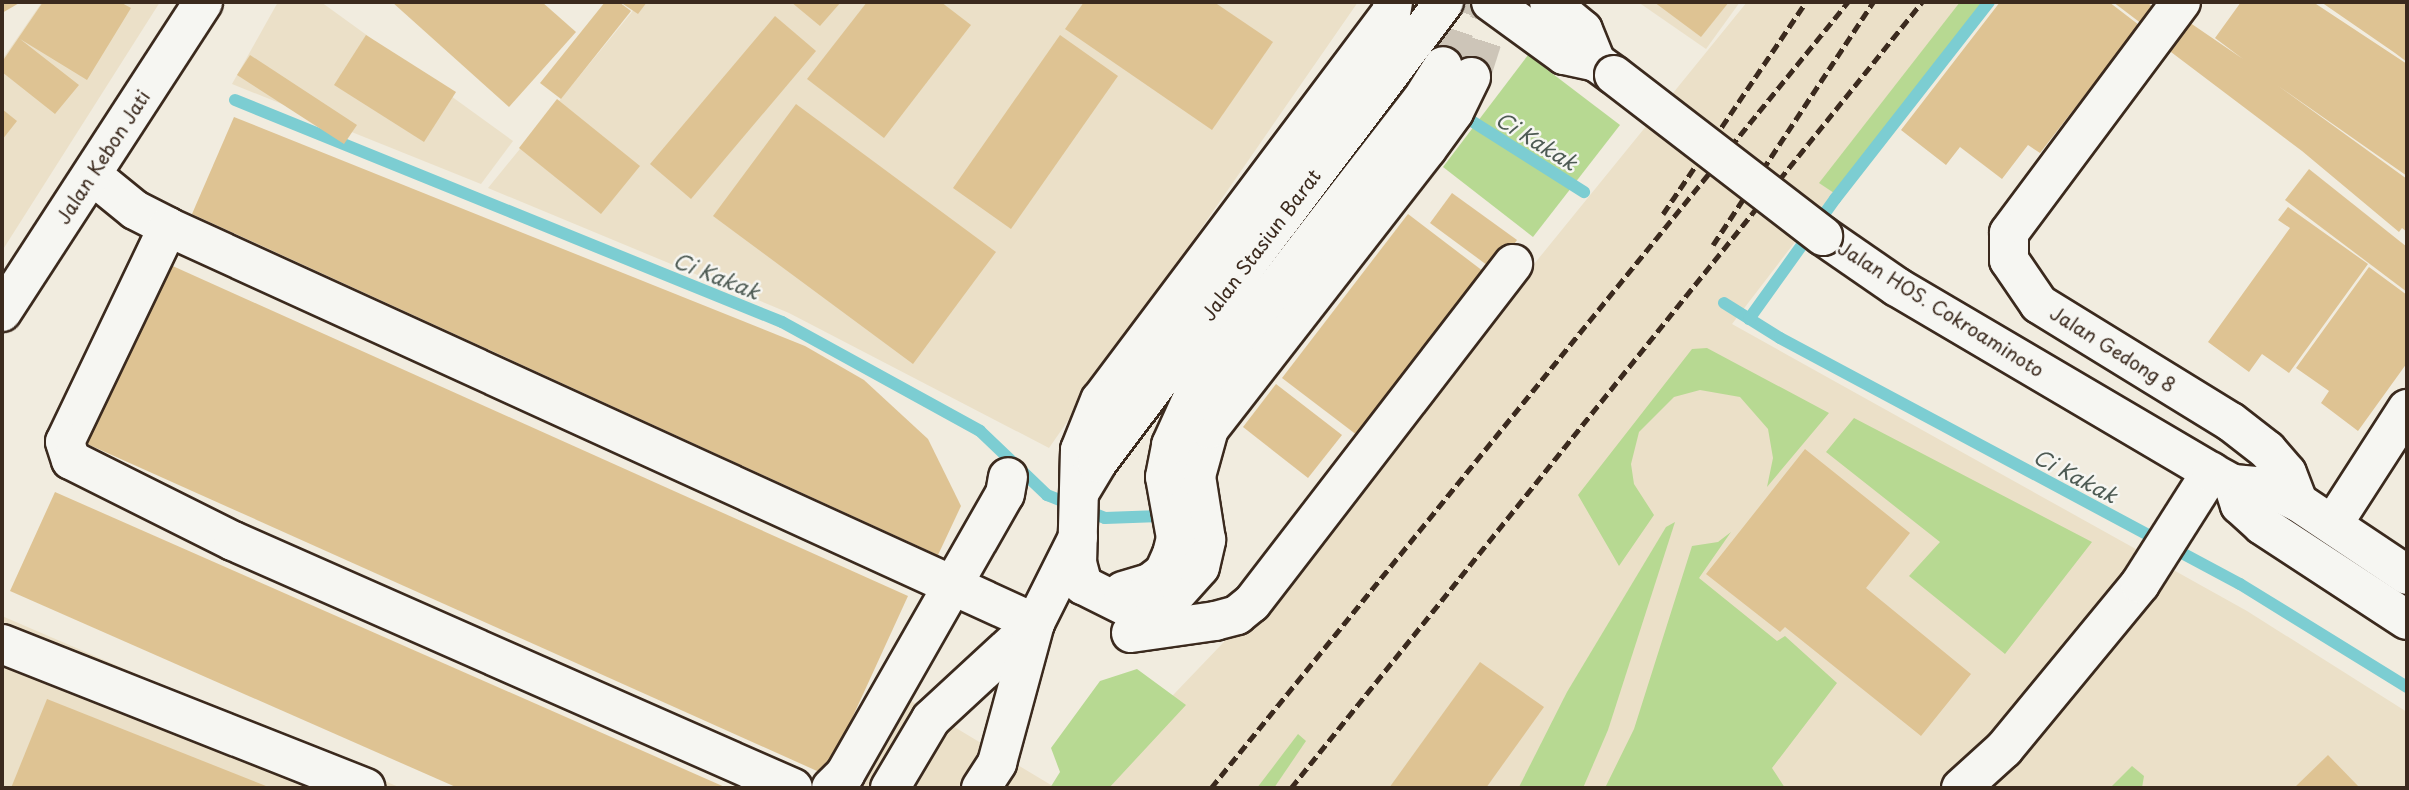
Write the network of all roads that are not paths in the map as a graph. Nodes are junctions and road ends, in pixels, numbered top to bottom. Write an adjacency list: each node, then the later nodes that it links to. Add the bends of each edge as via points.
1 (202, 2): 9 (main road, Jalan Kebon Jati)
2 (1393, 2): 17 (main road, Jalan Stasiun Barat, via 1391,13 1100,400 1080,450)
3 (1444, 2): 17 (main road, Jalan Stasiun Barat, via 1097,463)
4 (1491, 2): 7 (main road, Jalan HOS. Cokroaminoto, via 1564,55)
5 (2181, 2): 16 (main road, Jalan Gedong 8, via 2008,233 2009,260 2039,303 2231,422 2267,450 2287,473)
6 (1561, 8): 7 (main road, via 1583,30)
7 (1605, 68): 15 (main road, Jalan HOS. Cokroaminoto, bridge, via 1897,287)
8 (1457, 72): 22 (main road, via 1421,101 1195,392 1171,445 1166,477 1176,538 1172,554 1164,572 1150,583 1132,585)
9 (92, 175): 10 (main road, via 135,210); 12 (main road, Jalan Kebon Jati)
10 (168, 228): 20 (main road); 27 (main road, via 65,442 71,460 233,541)
11 (1513, 264): 22 (main road, via 1252,603 1237,615 1135,634 1125,631)
12 (2, 312)
13 (2407, 408): 18 (main road)
14 (1008, 477): 20 (main road, via 1005,494)
15 (2212, 486): 16 (main road, Jalan HOS. Cokroaminoto, via 2267,487); 21 (main road, via 2262,525); 31 (main road, via 2150,571 2004,749)
16 (2298, 502): 18 (main road, Jalan HOS. Cokroaminoto)
17 (1080, 511): 22 (main road, via 1077,563 1083,585); 24 (main road, Jalan Stasiun Barat)
18 (2333, 524): 19 (main road, Jalan HOS. Cokroaminoto)
19 (2403, 562): 21 (main road)
20 (951, 582): 24 (main road); 28 (main road, via 845,774)
21 (2373, 597): 23 (main road)
22 (1110, 600)
23 (2407, 620)
24 (1035, 623): 29 (main road, Jalan Stasiun Barat, via 931,719); 30 (main road, Jalan Stasiun Barat, via 997,763)
25 (4, 650): 26 (main road)
26 (366, 788)
27 (793, 788)
28 (831, 788)
29 (890, 788)
30 (981, 788)
31 (1961, 788)

